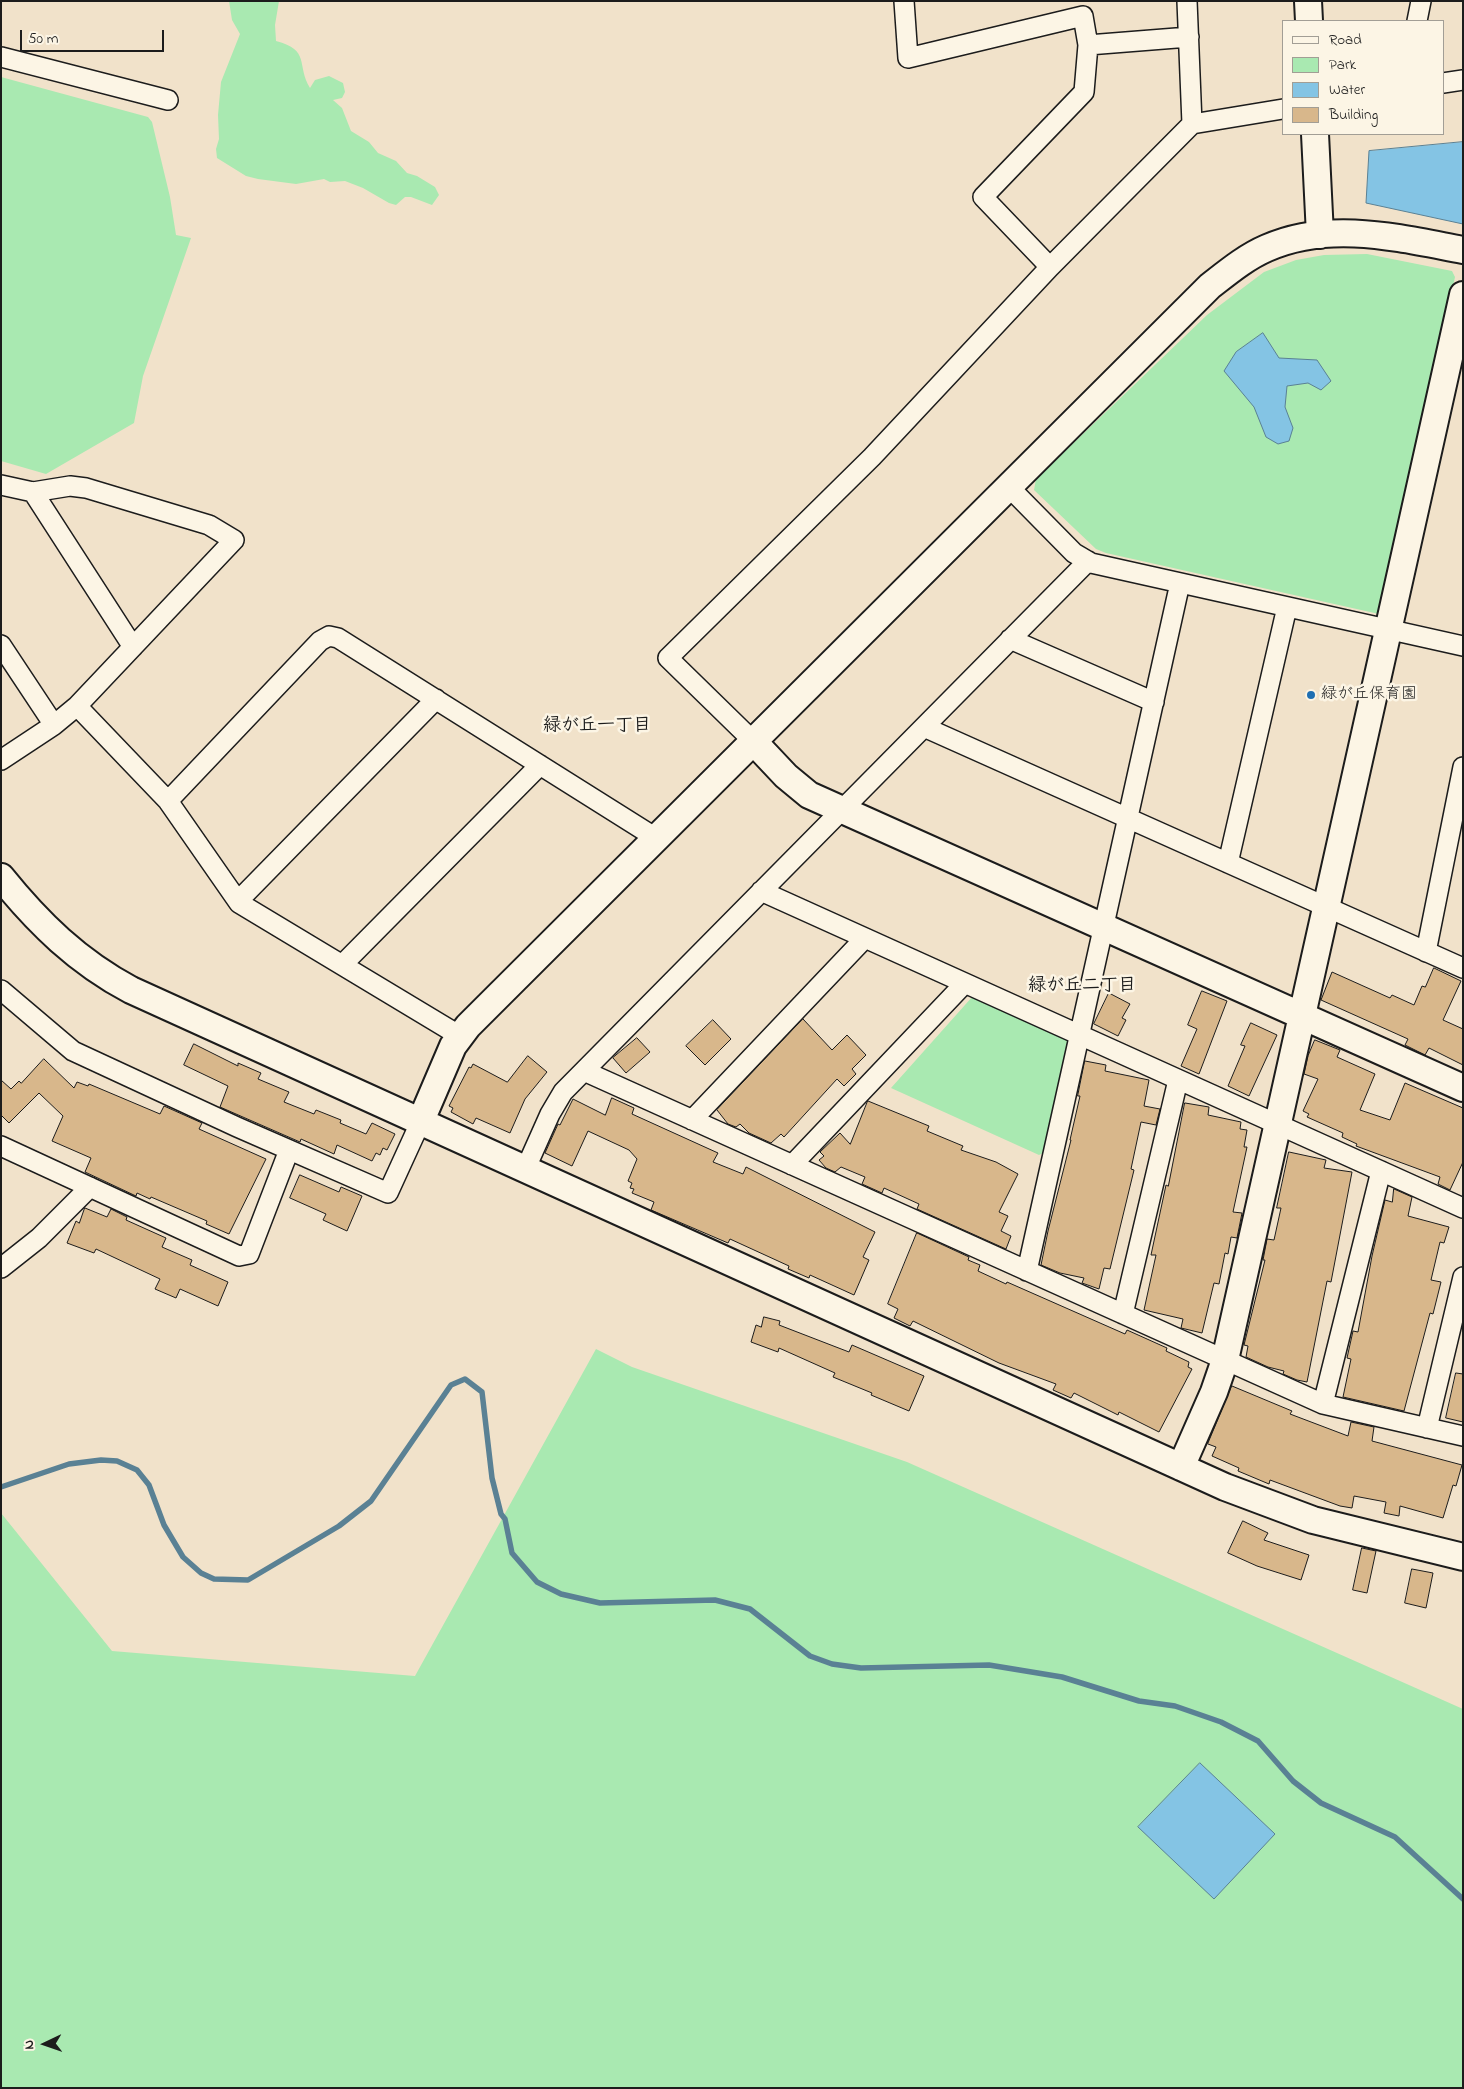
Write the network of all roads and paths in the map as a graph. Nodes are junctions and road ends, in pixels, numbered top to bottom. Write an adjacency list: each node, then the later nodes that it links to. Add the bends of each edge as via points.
1 (904, 1): 5 (street, via 908,58)
2 (1187, 1): 8 (street)
3 (1308, 1): 6 (street)
4 (1421, 1): 7 (street)
5 (1082, 9): 9 (street)
6 (1309, 20)
7 (1417, 20)
8 (1189, 37): 9 (street); 15 (street)
9 (1088, 45): 19 (street, via 1084,92 983,197)
10 (1, 57): 13 (street)
11 (1463, 80): 12 (street)
12 (1444, 83)
13 (168, 100)
14 (1282, 109): 15 (street)
15 (1192, 124): 19 (street)
16 (1315, 135): 17 (street)
17 (1320, 235): 18 (street, via 1371,234); 22 (street, via 1267,248 1218,280)
18 (1463, 250)
19 (1050, 266): 37 (street, via 872,457 668,658)
20 (1463, 295): 27 (street)
21 (1, 485): 23 (street)
22 (1008, 486): 24 (street, via 1074,553); 37 (street)
23 (33, 492): 31 (street); 31 (street, via 70,486 86,488 209,525 234,540)
24 (1088, 561): 25 (street); 28 (street)
25 (1180, 583): 26 (street); 33 (street)
26 (1287, 607): 27 (street); 45 (street)
27 (1388, 629): 30 (street); 49 (street)
28 (1010, 640): 33 (street); 36 (street)
29 (1, 645): 35 (street)
30 (1463, 646)
31 (133, 647): 34 (street)
32 (436, 699): 39 (street); 41 (street, via 338,638 326,636); 48 (street)
33 (1154, 702): 43 (street)
34 (76, 706): 35 (street); 41 (street)
35 (54, 725): 38 (street)
36 (924, 727): 42 (street); 43 (street)
37 (753, 741): 42 (street, via 809,796); 44 (street)
38 (1, 760)
39 (540, 765): 44 (street); 53 (street)
40 (1463, 767): 52 (street)
41 (168, 801): 48 (street)
42 (842, 809): 47 (street); 50 (street)
43 (1129, 819): 45 (street); 50 (street)
44 (656, 838): 58 (street)
45 (1228, 863): 49 (street)
46 (1, 877): 64 (street, via 55,937 114,981)
47 (761, 891): 51 (street); 60 (street)
48 (238, 901): 53 (street)
49 (1327, 907): 52 (street); 57 (street)
50 (1105, 927): 57 (street); 59 (street)
51 (864, 938): 55 (street); 63 (street)
52 (1426, 952): 54 (street)
53 (342, 965): 58 (street)
54 (1463, 968)
55 (964, 984): 59 (street); 68 (street)
56 (1, 990): 67 (street, via 73,1051)
57 (1303, 1016): 62 (street); 65 (street)
58 (460, 1036): 64 (street)
59 (1080, 1036): 61 (street); 74 (street)
60 (584, 1071): 63 (street); 69 (street, via 555,1102)
61 (1178, 1080): 65 (street); 76 (street)
62 (1463, 1088)
63 (692, 1120): 68 (street)
64 (420, 1123): 67 (street, via 388,1193); 69 (street)
65 (1278, 1126): 70 (street); 77 (street)
66 (1, 1146): 71 (street)
67 (289, 1150): 71 (street, via 249,1254 239,1256)
68 (792, 1164): 74 (street)
69 (525, 1170): 81 (street)
70 (1381, 1171): 72 (street); 78 (street)
71 (90, 1187): 73 (street, via 39,1238)
72 (1463, 1208)
73 (1, 1268)
74 (1027, 1271): 76 (street)
75 (1463, 1277): 79 (street)
76 (1122, 1314): 77 (street)
77 (1225, 1360): 78 (street); 81 (street)
78 (1323, 1404): 79 (street)
79 (1427, 1428): 80 (street)
80 (1463, 1436)
81 (1181, 1467): 82 (street, via 1313,1520)
82 (1463, 1556)

